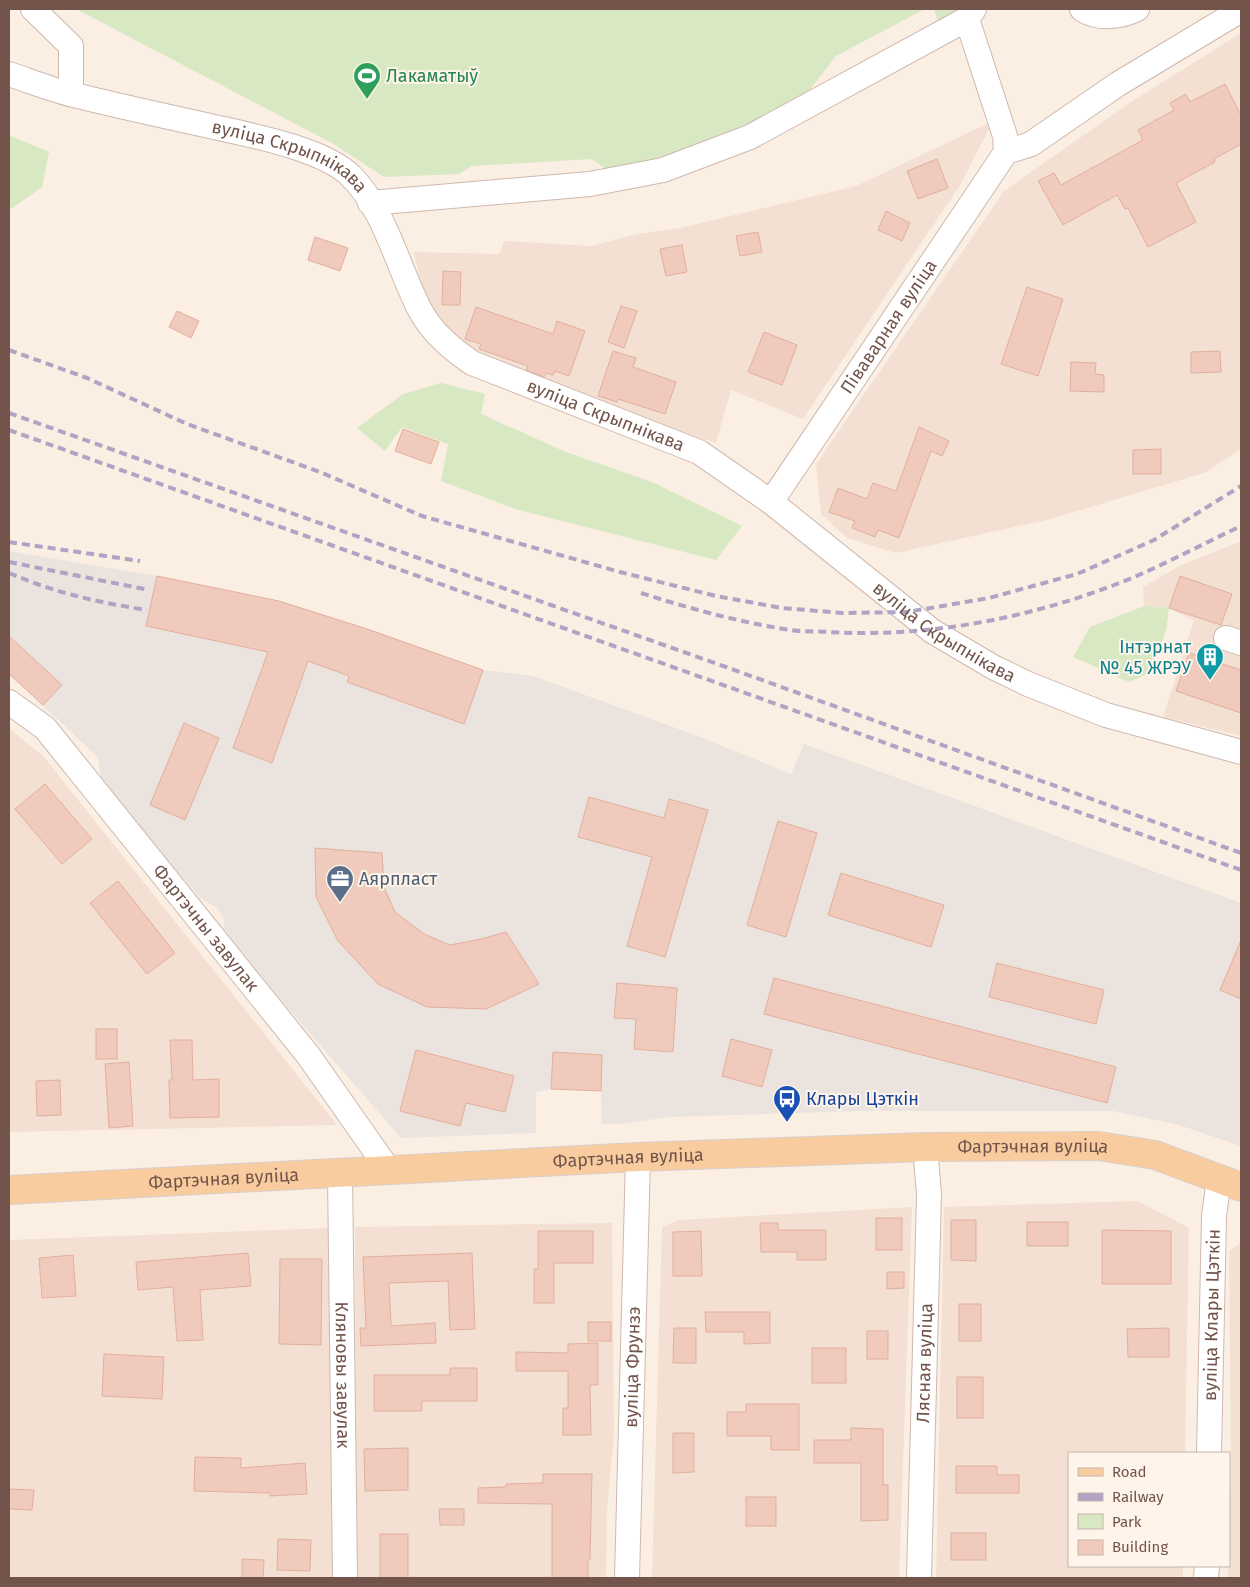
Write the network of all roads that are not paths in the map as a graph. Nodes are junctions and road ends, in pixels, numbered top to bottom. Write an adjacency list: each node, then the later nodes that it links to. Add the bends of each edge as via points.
1 (33, 9): 7 (street, via 71,46)
2 (1082, 9): 3 (street, via 1109,17)
3 (1137, 9)
4 (1241, 10): 8 (street, via 1118,84 1031,144)
5 (970, 14): 8 (street, via 1005,136); 9 (street, via 750,137 663,170 590,184)
6 (9, 74): 7 (street, вуліца Скрыпнікава)
7 (71, 94): 9 (street, вуліца Скрыпнікава, via 286,144 331,163 350,175)
8 (1006, 152): 10 (street, Піваварная вуліца)
9 (370, 203): 10 (street, вуліца Скрыпнікава, via 420,311 451,348 496,374 699,452)
10 (771, 502): 12 (street, вуліца Скрыпнікава, via 932,631 993,667 1106,715)
11 (9, 702): 15 (street, Фартэчны завулак, via 46,728 308,1056)
12 (1241, 752)
13 (925, 1147): 14 (main road, Фартэчная вуліца); 17 (main road, Фартэчная вуліца, via 1099,1146 1154,1155); 22 (street, Лясная вуліца, via 929,1194)
14 (638, 1157): 15 (main road, Фартэчная вуліца); 21 (street, вуліца Фрунзэ)
15 (388, 1169): 16 (main road, Фартэчная вуліца)
16 (340, 1173): 18 (main road, Фартэчная вуліца); 20 (street, Кляновы завулак)
17 (1230, 1183): 19 (street, вуліца Клары Цэткін, via 1214,1216)
18 (9, 1190)
19 (1209, 1452)
20 (345, 1578)
21 (627, 1578)
22 (919, 1578)

